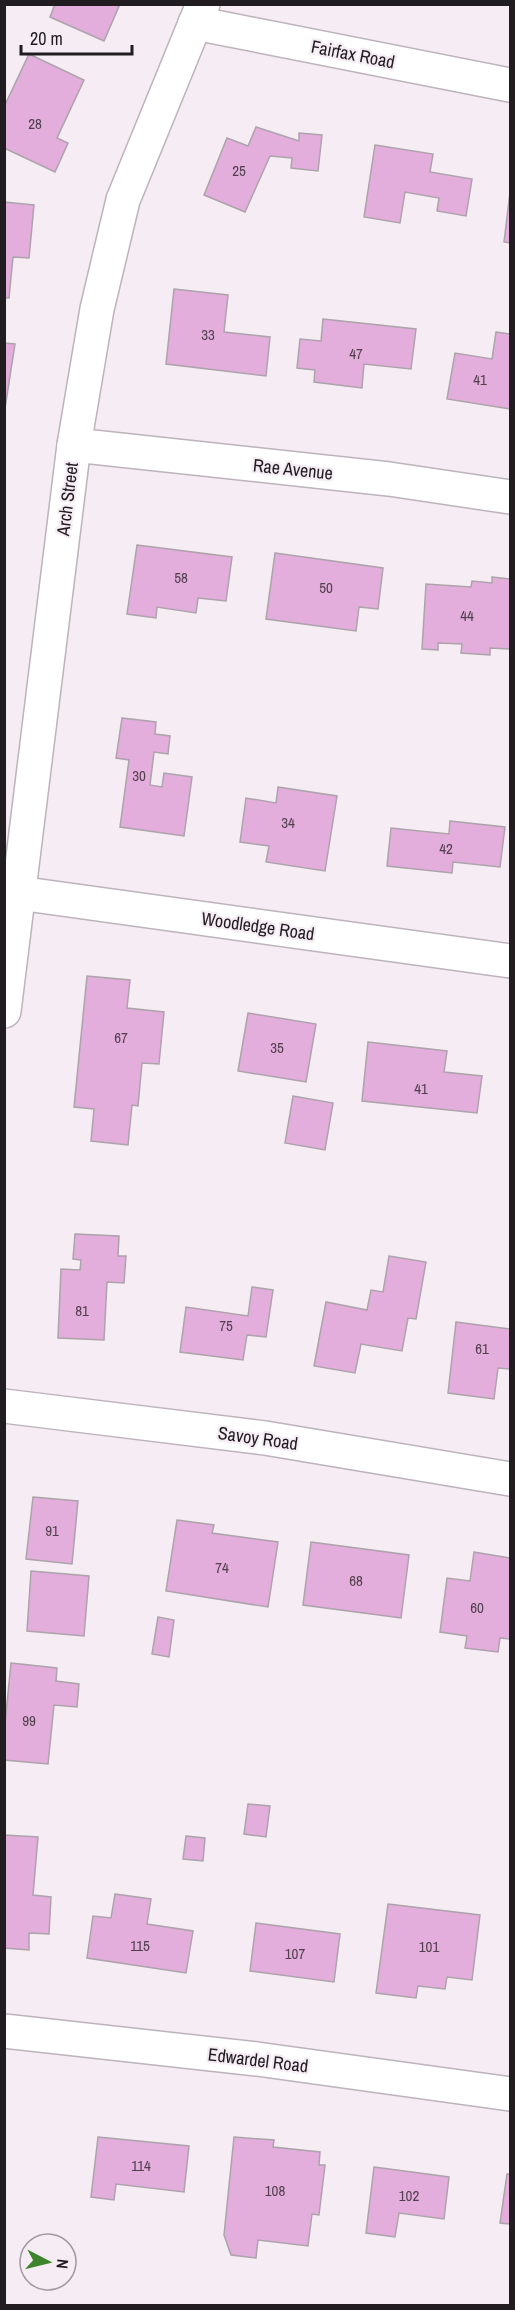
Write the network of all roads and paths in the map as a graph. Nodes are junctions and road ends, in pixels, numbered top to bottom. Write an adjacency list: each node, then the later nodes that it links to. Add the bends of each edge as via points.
1 (199, 14): 2 (street, Fairfax Road); 3 (street, Arch Street, via 123,200 97,309)
2 (510, 85)
3 (74, 445): 4 (street, Rae Avenue, via 389,479); 5 (street, Arch Street)
4 (510, 497)
5 (12, 892): 6 (street, Woodledge Road); 7 (street, Arch Street)
6 (510, 961)
7 (4, 1011)
8 (4, 1406): 9 (street, Savoy Road, via 265,1438)
9 (510, 1479)
10 (4, 2031): 11 (street, Edwardel Road, via 257,2059)
11 (510, 2094)

